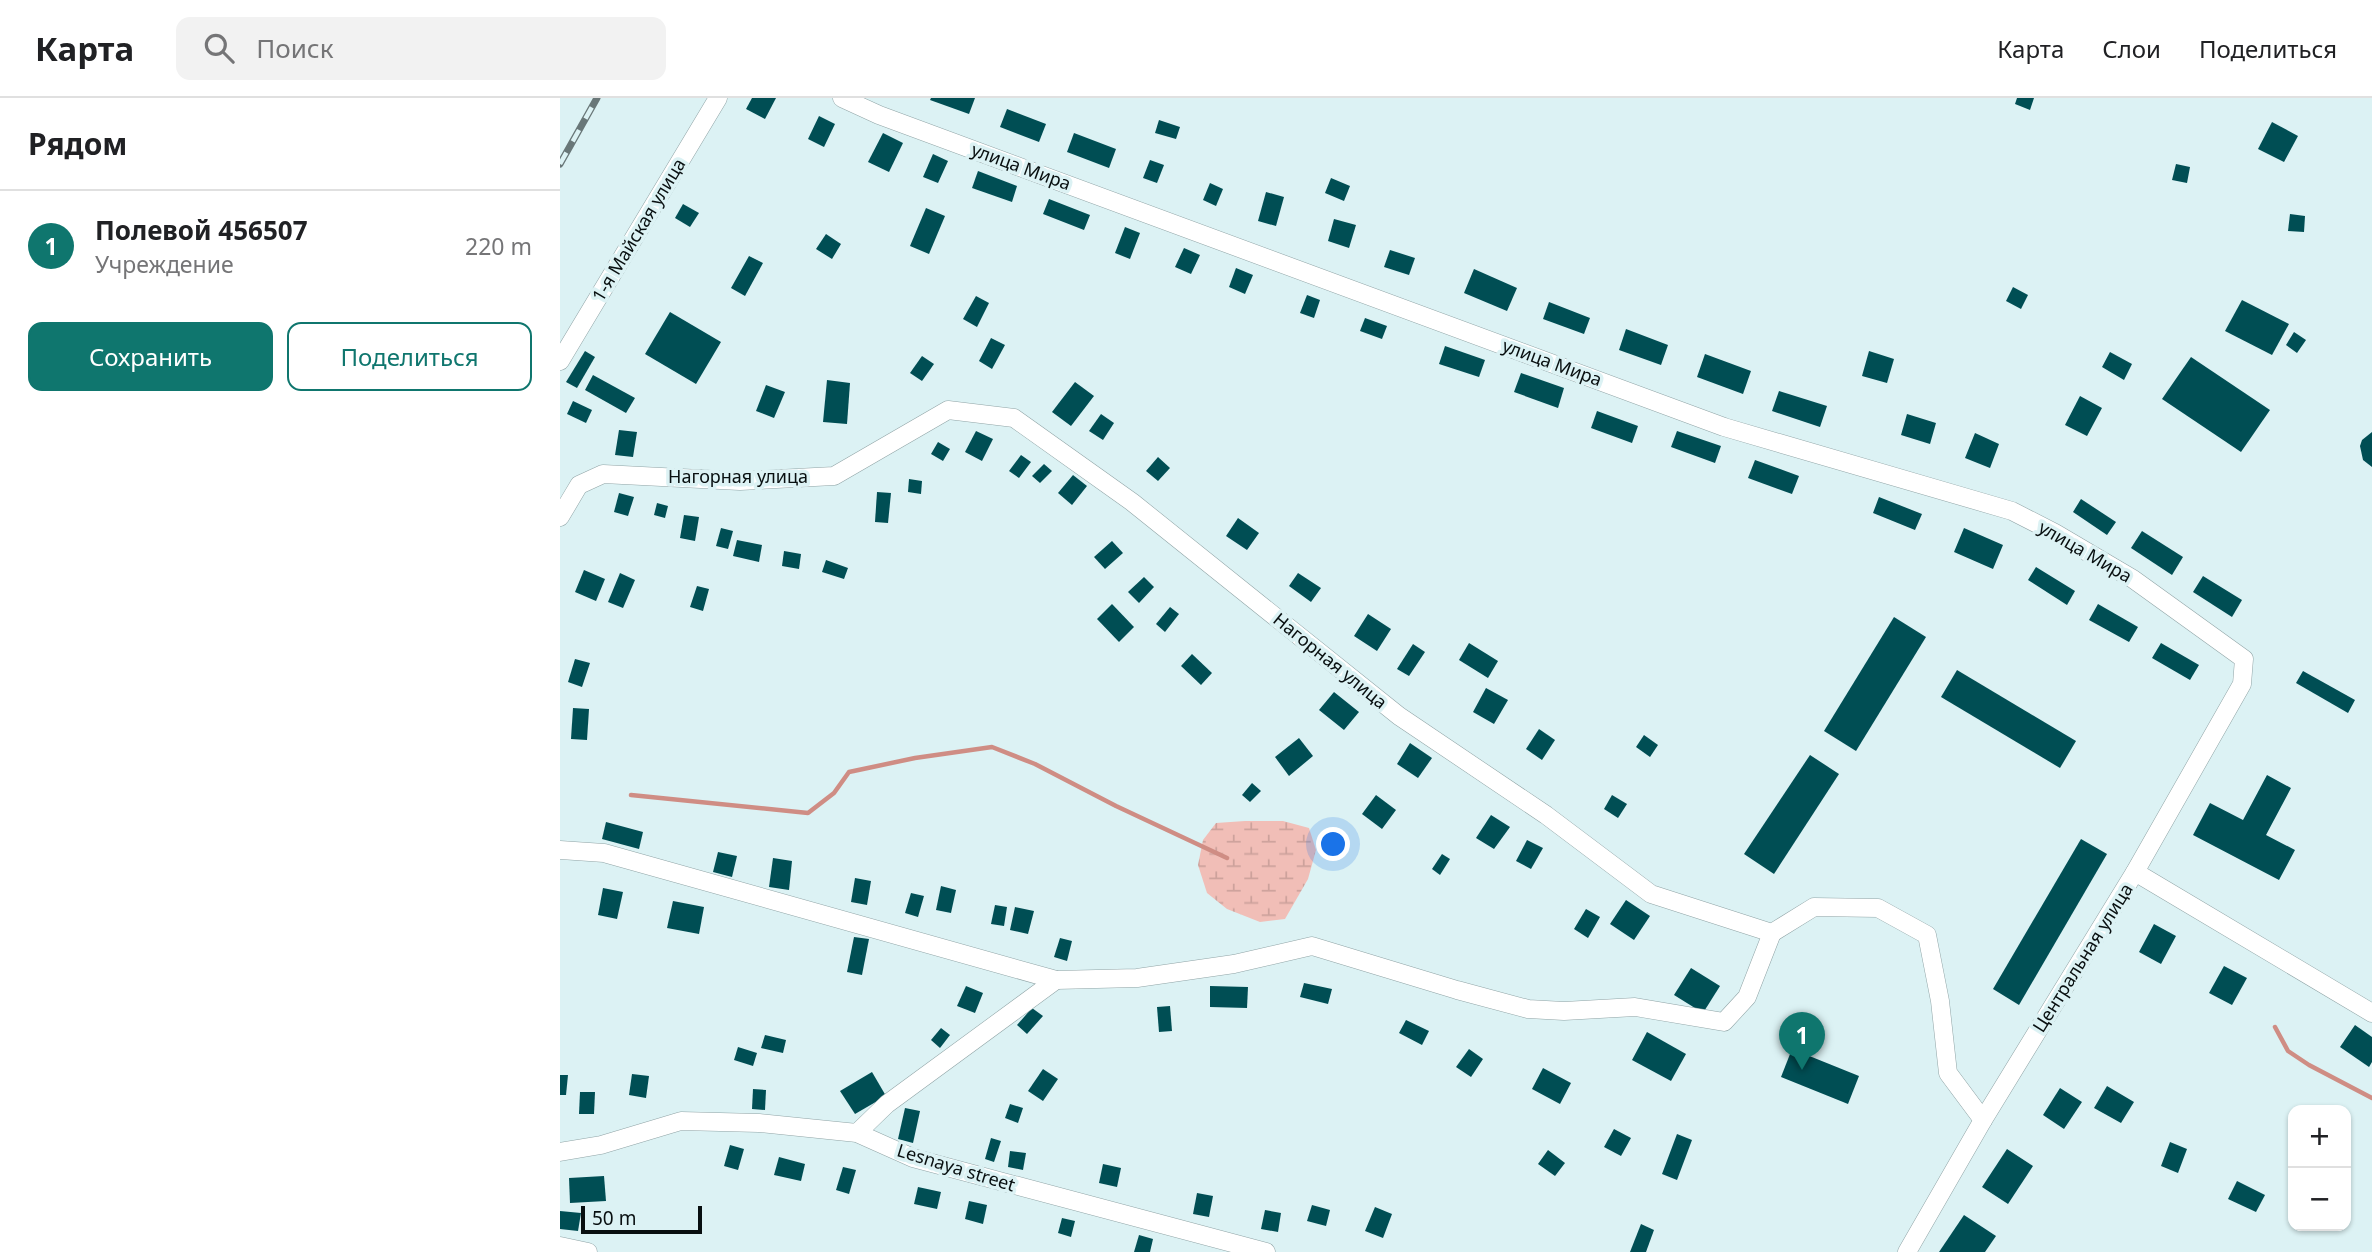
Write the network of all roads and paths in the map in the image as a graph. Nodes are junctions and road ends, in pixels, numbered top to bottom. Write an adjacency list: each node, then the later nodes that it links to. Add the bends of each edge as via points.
1 (718, 98): 3 (street, 1-я Майская улица)
2 (842, 98): 5 (street, улица Мира, via 1724,427 2012,511 2133,579)
3 (560, 361)
4 (560, 517): 8 (street, Нагорная улица, via 579,485 603,474 740,481 834,476 948,410 1014,418 1132,502 1399,716 1546,815 1651,894)
5 (2244, 659): 7 (street, Центральная улица, via 2242,684)
6 (560, 850): 9 (street, via 604,853)
7 (2135, 872): 10 (street); 11 (street, Центральная улица)
8 (1772, 933): 9 (street, via 1746,997 1724,1021 1635,1007 1528,1009 1312,946 1234,964 1137,978); 11 (street, via 1814,908 1878,908 1927,935 1948,1073)
9 (1056, 980): 12 (street, via 887,1104)
10 (2372, 1013)
11 (1983, 1121): 17 (street, Центральная улица)
12 (857, 1133): 13 (street, Lesnaya street, via 681,1121 601,1146); 16 (street, Lesnaya street, via 913,1158)
13 (560, 1152)
14 (560, 1246): 15 (street)
15 (588, 1252)
16 (1266, 1252)
17 (1907, 1252)

